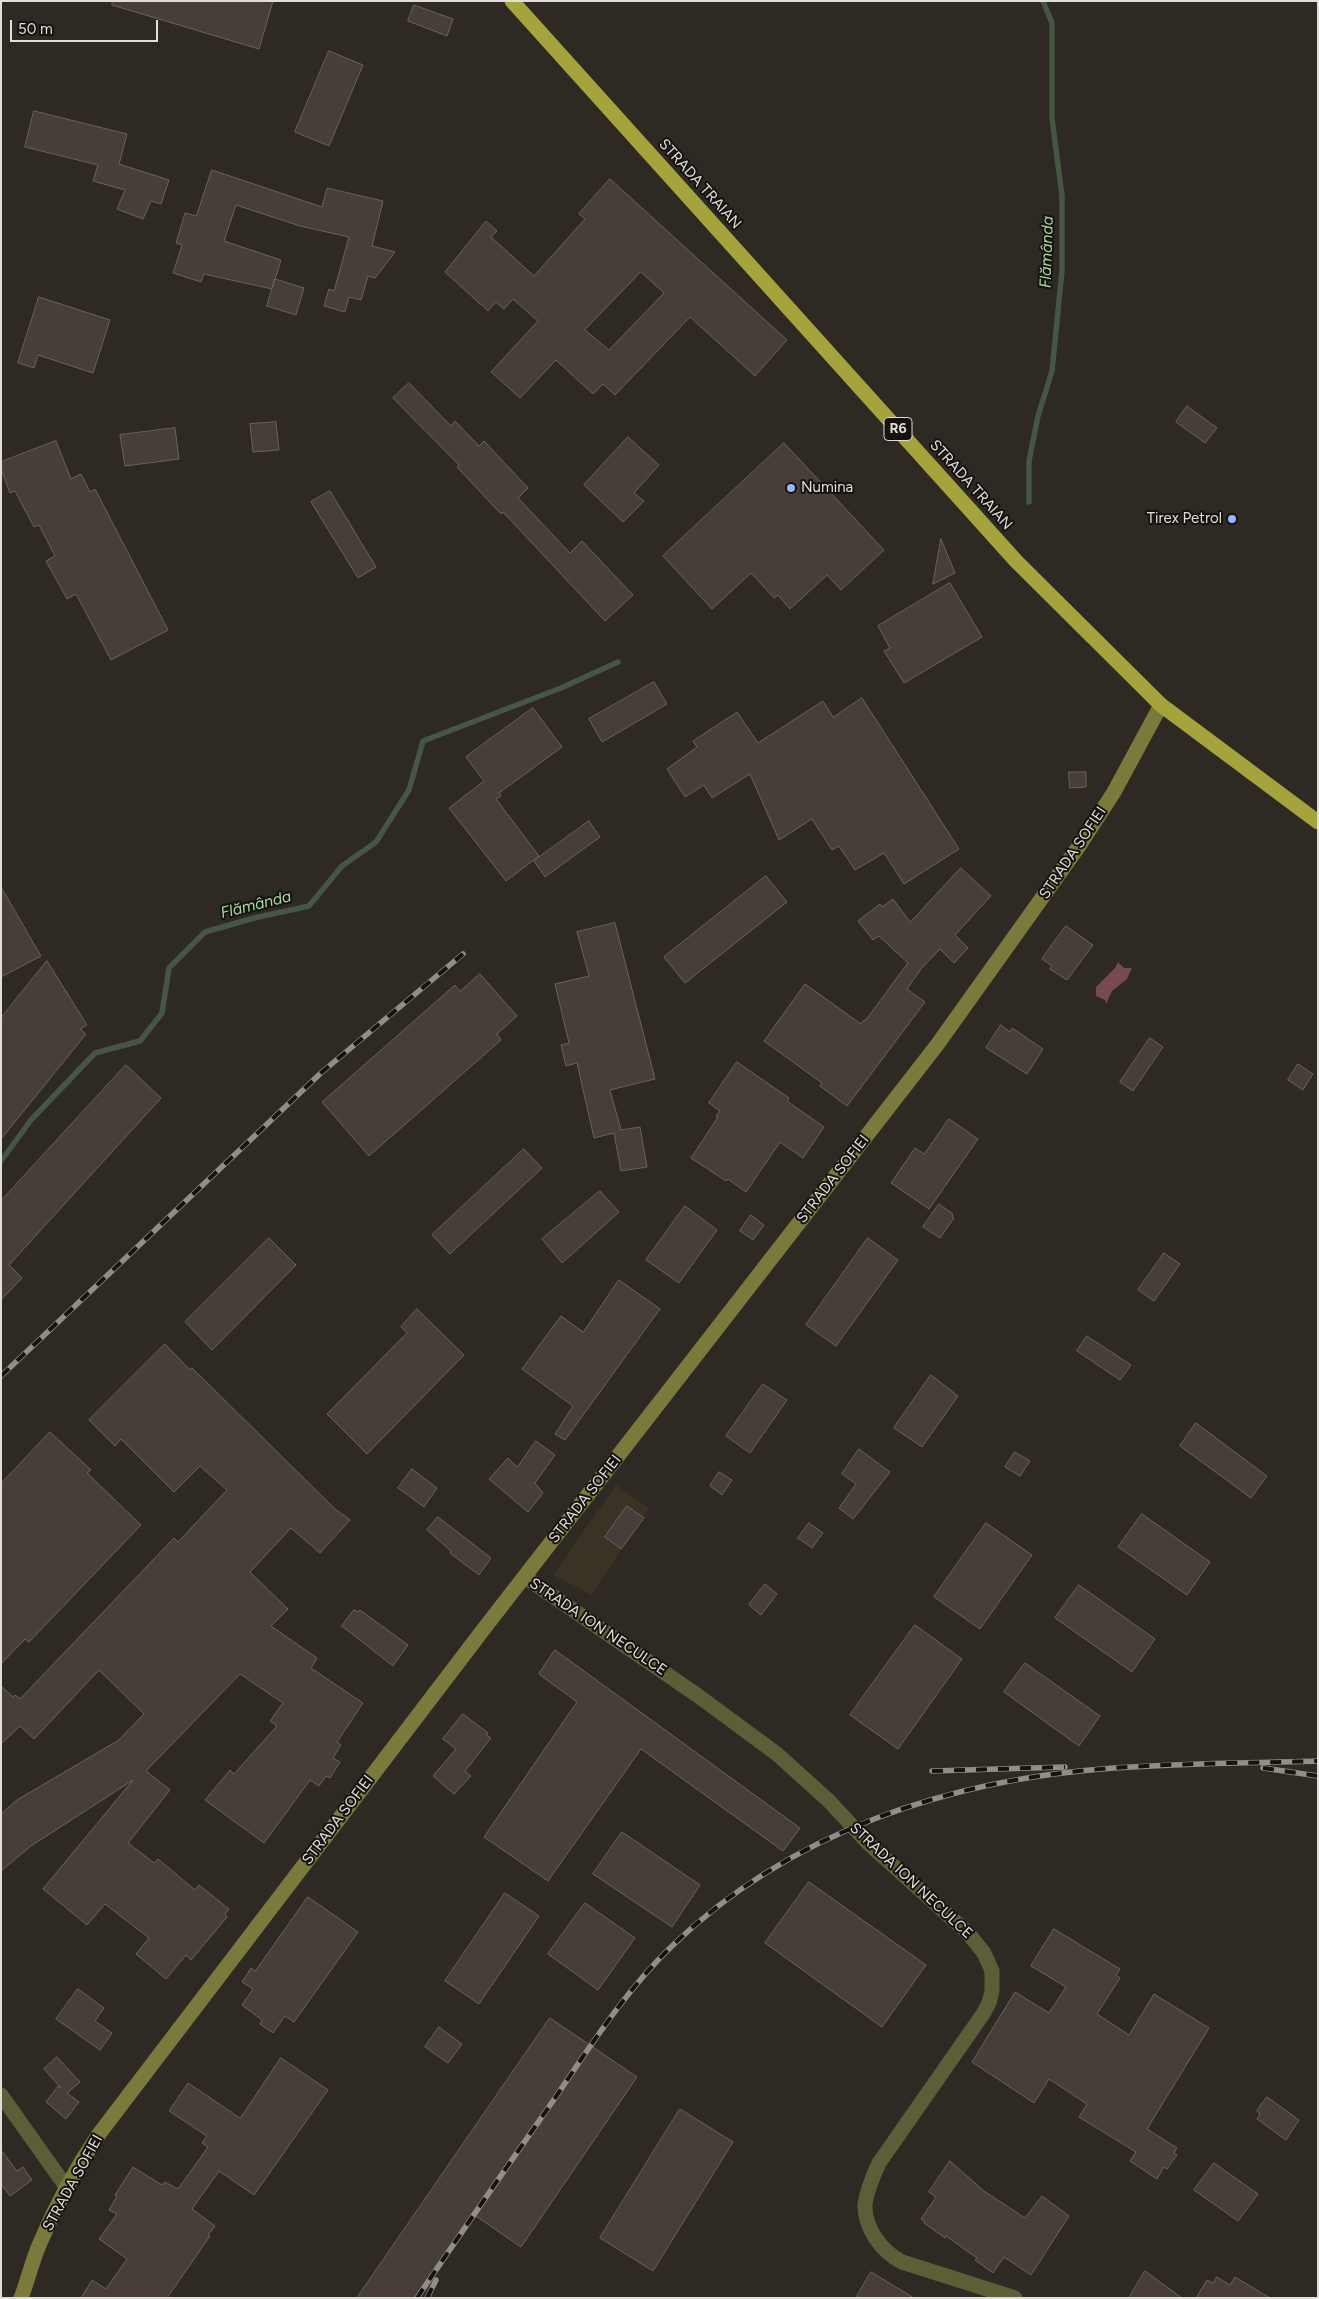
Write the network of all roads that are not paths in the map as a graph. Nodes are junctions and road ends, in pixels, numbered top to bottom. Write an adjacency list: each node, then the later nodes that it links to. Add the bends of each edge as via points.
1 (512, 1): 2 (highway, STRADA TRАIAN / R6, via 1016,561)
2 (1160, 705): 3 (highway, STRADA TRАIAN / R6); 4 (street, STRADA SOFIEI, via 1114,792 1080,846 937,1045)
3 (1318, 822)
4 (525, 1577): 6 (street, STRADA SOFIEI, via 99,2134); 8 (street, STRADA ION NECULCE, via 777,1754 968,1933 984,1953 992,1971 989,2002 879,2162 865,2205 879,2244 890,2256)
5 (1, 2095): 6 (street)
6 (67, 2188): 7 (street, STRADA SOFIEI, via 40,2242)
7 (21, 2298)
8 (1015, 2298)

